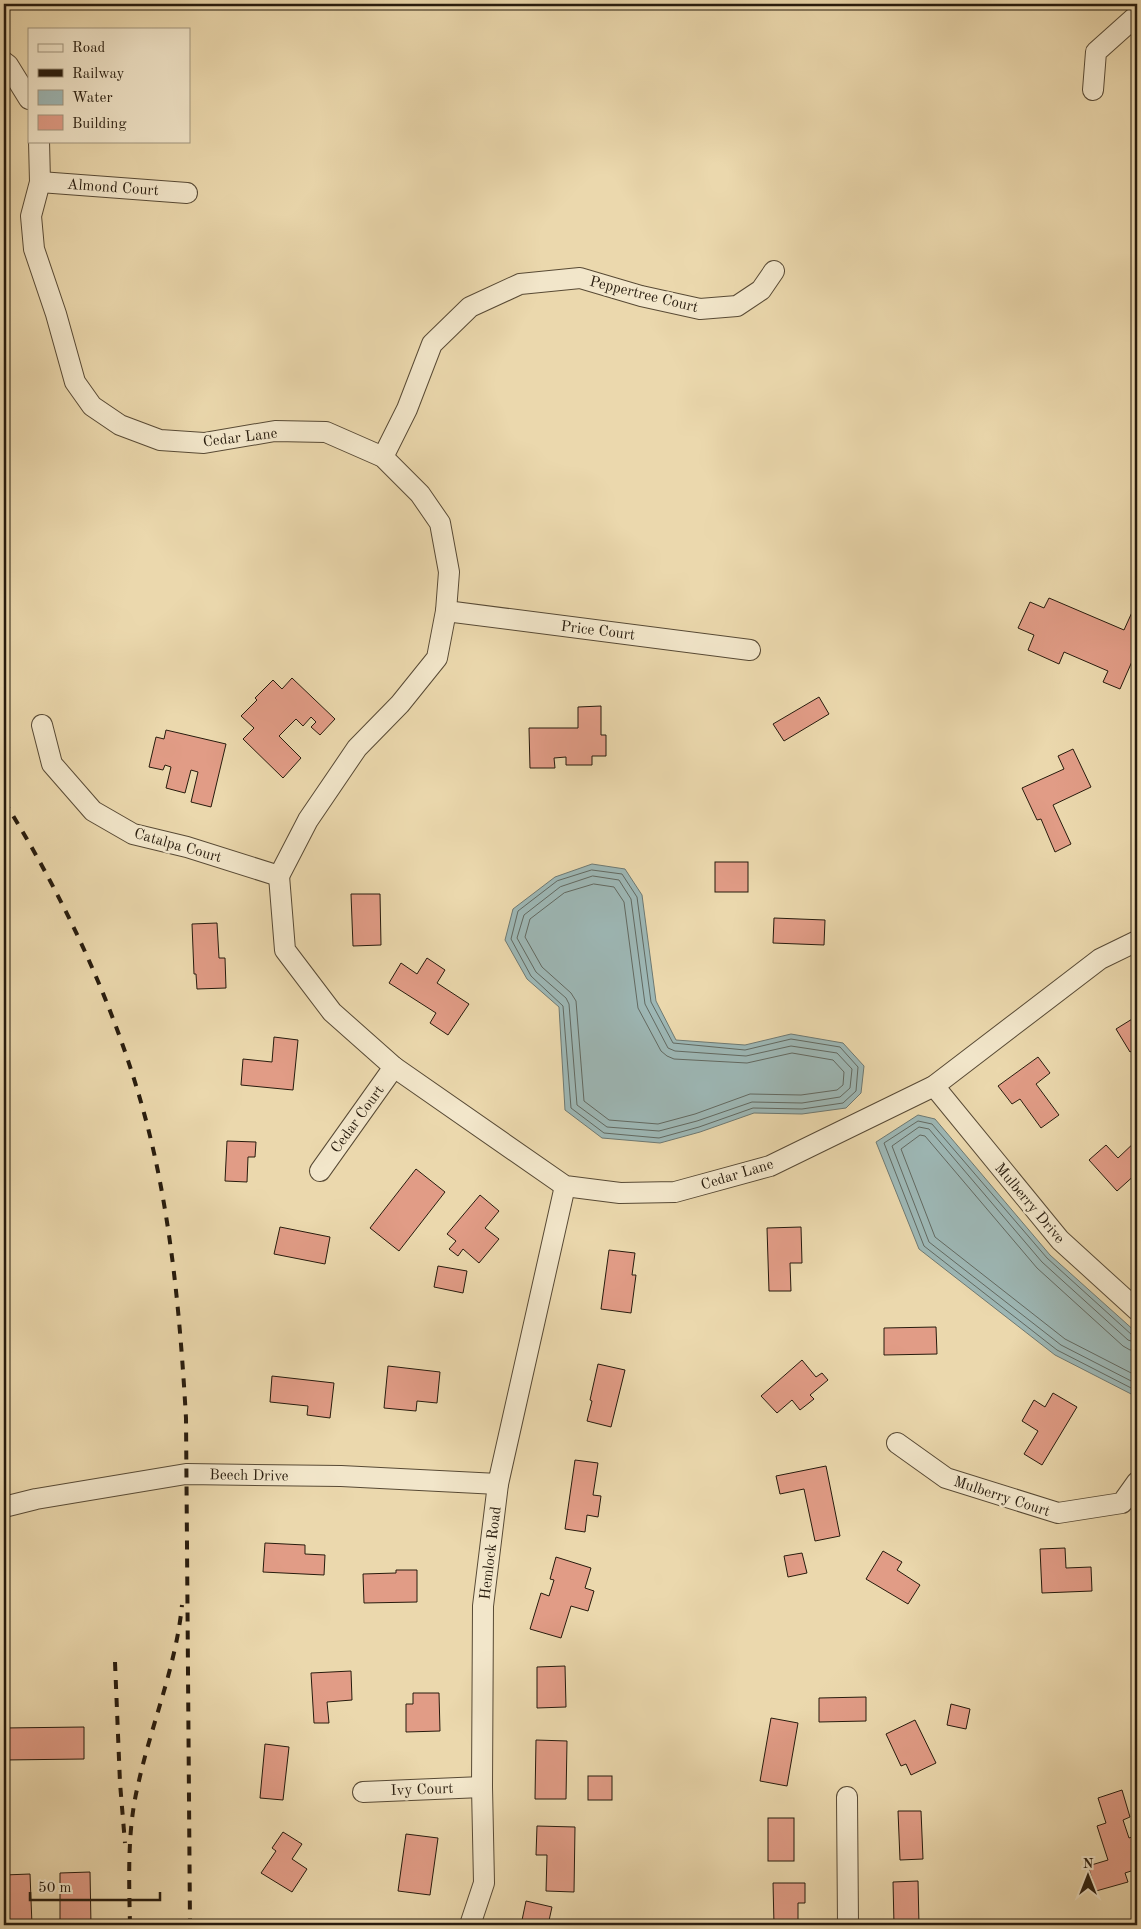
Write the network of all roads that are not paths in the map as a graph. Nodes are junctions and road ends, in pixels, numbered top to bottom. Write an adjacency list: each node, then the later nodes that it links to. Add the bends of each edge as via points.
1 (1137, 18): 3 (street, via 1096,52)
2 (4, 62): 4 (street)
3 (1093, 90)
4 (28, 97)
5 (39, 142): 6 (street, Cedar Lane)
6 (40, 182): 7 (street, Almond Court); 9 (street, Cedar Lane, via 31,216 34,249 75,382 92,406 120,425 160,440 204,443 275,431 326,432)
7 (187, 193)
8 (774, 271): 9 (street, Peppertree Court, via 761,290 737,306 700,309 580,278 520,284 470,307 432,344 407,409)
9 (383, 457): 10 (street, Cedar Lane, via 420,494 440,523 449,572)
10 (446, 611): 11 (street, Price Court); 13 (street, Cedar Lane, via 437,658 400,704 357,748 308,820)
11 (750, 650)
12 (42, 725): 13 (street, Catalpa Court, via 52,764 93,811 133,834)
13 (279, 876): 15 (street, Cedar Lane, via 285,950 332,1012)
14 (1137, 941): 16 (street, Cedar Lane, via 1100,959)
15 (394, 1067): 17 (street, Cedar Court); 18 (street, Cedar Lane)
16 (934, 1086): 18 (street, Cedar Lane, via 770,1166 675,1192 620,1193); 19 (street, Mulberry Drive, via 1060,1240)
17 (320, 1171)
18 (565, 1186): 22 (street, Hemlock Road)
19 (1137, 1310)
20 (897, 1443): 21 (street, Mulberry Court, via 946,1478 1058,1514 1122,1502)
21 (1137, 1482)
22 (498, 1484): 23 (street, Beech Drive, via 341,1476 186,1474 36,1499); 24 (street, Hemlock Road, via 483,1606)
23 (4, 1508)
24 (482, 1787): 25 (street, Ivy Court); 27 (street, Hemlock Road, via 484,1882)
25 (363, 1792)
26 (847, 1796): 28 (street)
27 (470, 1925)
28 (848, 1925)

